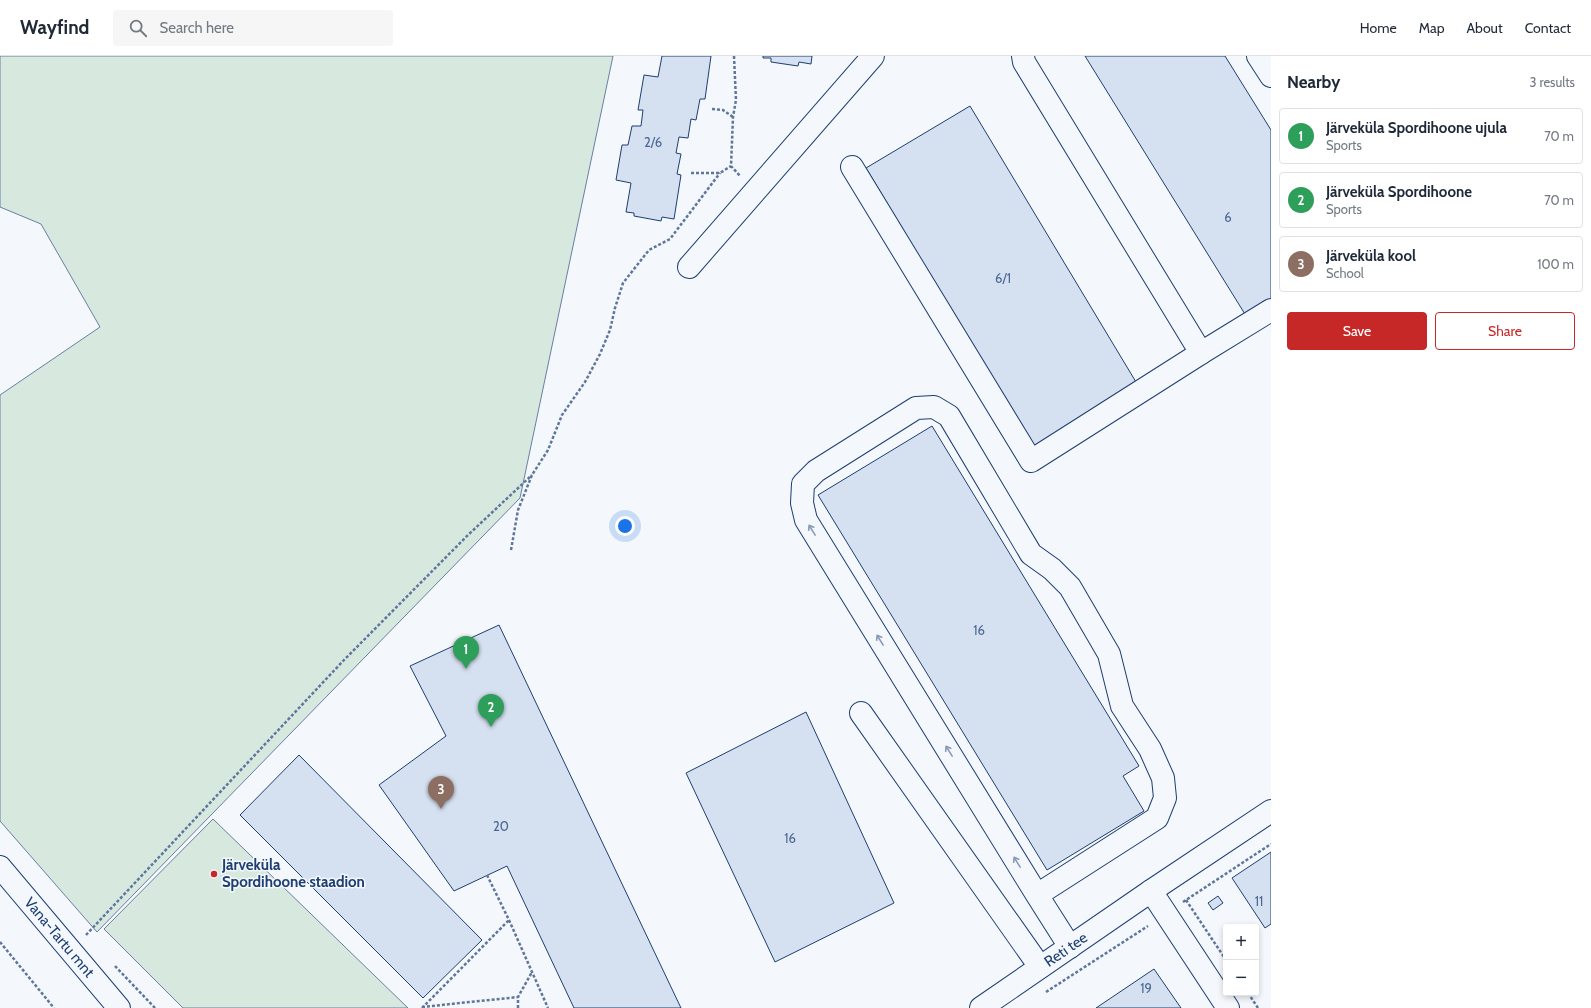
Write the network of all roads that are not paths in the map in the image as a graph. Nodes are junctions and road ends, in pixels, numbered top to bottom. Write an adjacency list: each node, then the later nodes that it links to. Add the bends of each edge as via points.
1 (873, 56): 6 (street)
2 (1023, 56): 8 (street, via 1024,62)
3 (1258, 56): 4 (street)
4 (1271, 76)
5 (852, 167): 8 (street, via 1031,461)
6 (689, 267)
7 (1271, 310): 8 (street)
8 (1201, 353)
9 (861, 713): 15 (street)
10 (1271, 811): 12 (street, Reti tee)
11 (0, 867): 16 (street, Vana-Tartu mnt)
12 (1151, 891): 14 (street, Reti tee); 18 (street)
13 (1037, 895): 13 (street, one-way to 13, via 806,520 802,504 803,484 816,470 916,408 934,407 949,416 1031,554 1052,569 1070,587 1110,654 1122,706 1150,749 1163,778 1165,798 1157,818); 14 (street)
14 (1070, 946): 15 (street, Reti tee)
15 (1040, 967): 17 (street, Reti tee)
16 (119, 1008)
17 (981, 1008)
18 (1228, 1008)

